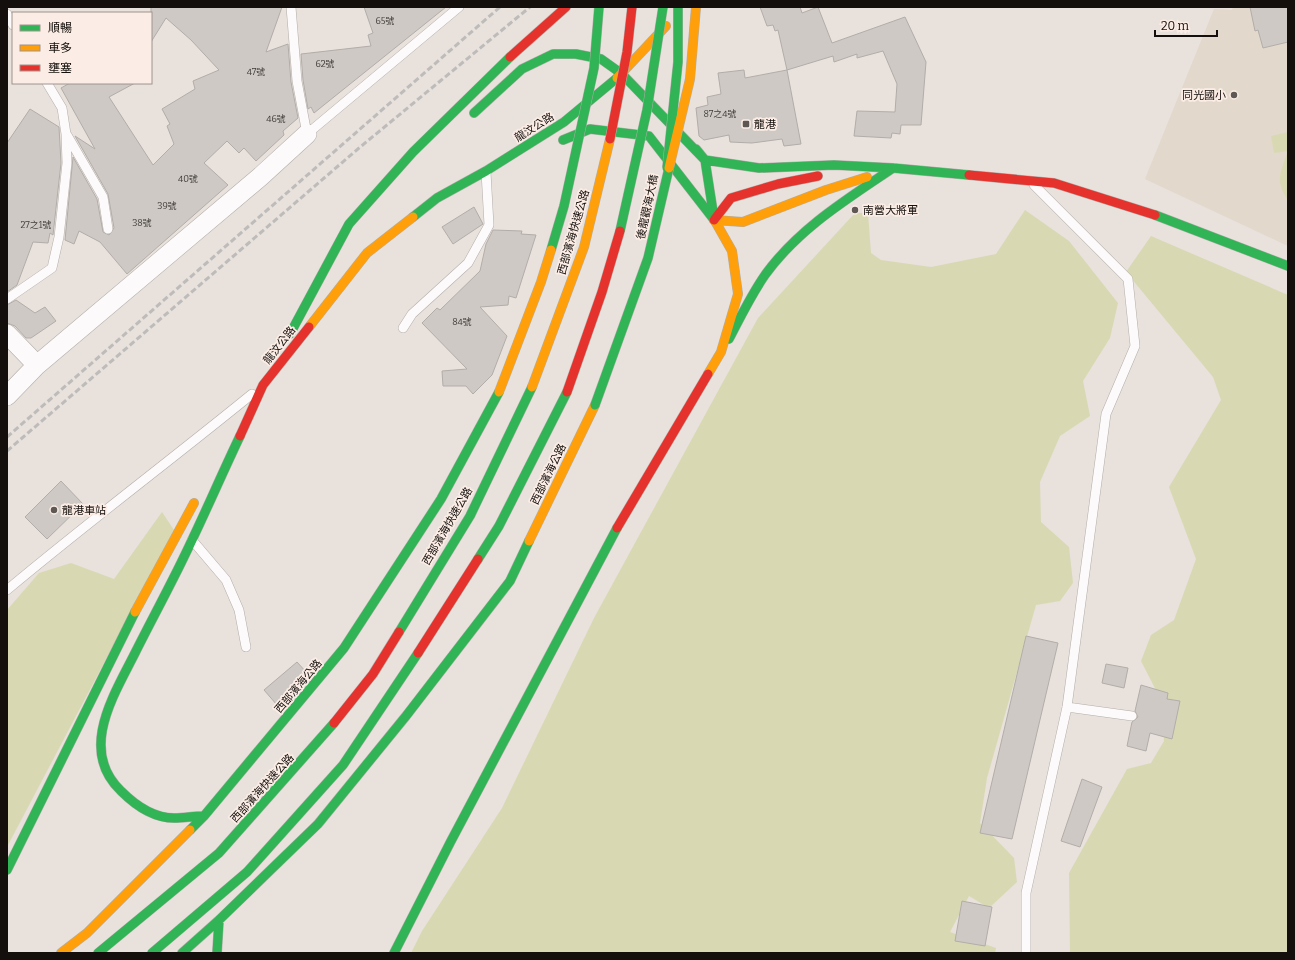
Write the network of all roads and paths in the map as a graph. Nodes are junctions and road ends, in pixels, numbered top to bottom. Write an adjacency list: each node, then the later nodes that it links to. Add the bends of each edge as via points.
1 (291, 7): 19 (lane, via 297,81)
2 (459, 7): 19 (lane)
3 (566, 7): 23 (main road, 龍汶公路, via 524,43)
4 (599, 7): 47 (main road, 西部濱海公路, bridge, via 594,68 564,206 540,282 499,392 441,499 344,648)
5 (632, 7): 51 (main road, 西部濱海快速公路, bridge, via 627,52 614,121 584,247 532,387 470,516 373,674 317,744 219,853)
6 (663, 7): 52 (main road, bridge, via 656,67 643,132 621,229 606,279 567,392 499,526 396,688 343,765 247,872)
7 (670, 7): 14 (main road, via 653,26)
8 (678, 7): 25 (main road, bridge, via 678,62)
9 (684, 7): 14 (main road, 龍汶公路)
10 (690, 7): 24 (main road, via 661,46 651,75 657,99)
11 (696, 7): 25 (main road, 後龍觀海大橋, bridge, via 690,79)
12 (7, 14): 13 (lane)
13 (12, 23)
14 (622, 74): 16 (main road, via 601,59 576,54 553,54 522,69); 20 (main road); 24 (main road); 27 (main road, 龍汶公路, via 564,122)
15 (48, 84): 18 (lane, via 62,108)
16 (468, 116)
17 (450, 128): 23 (main road)
18 (66, 134): 30 (lane, via 103,197); 32 (lane, via 67,163 59,237 52,268)
19 (307, 134): 36 (street, via 260,177)
20 (649, 136): 21 (main road, via 590,129); 29 (main road)
21 (556, 143)
22 (535, 151): 27 (main road)
23 (413, 152): 37 (main road, 龍汶公路, via 349,224)
24 (705, 160): 26 (main road, via 760,168 834,165); 29 (main road)
25 (668, 168): 39 (main road, 後龍觀海大橋, bridge, via 648,258)
26 (893, 168): 28 (main road); 29 (main road, via 743,222); 29 (main road, via 827,174 778,184 731,198); 35 (main road, via 830,210 795,240 770,269)
27 (486, 171): 33 (lane, via 489,225 468,263 412,314); 37 (main road, 龍汶公路, via 438,198 367,253)
28 (1028, 179): 31 (main road, via 1054,183 1162,217); 45 (lane, via 1128,279 1135,346 1106,414)
29 (714, 220): 35 (main road, via 732,251 738,294)
30 (108, 229)
31 (1288, 266)
32 (7, 299)
33 (403, 328)
34 (7, 334): 36 (street)
35 (721, 352): 55 (main road, via 620,523)
36 (37, 365): 38 (street)
37 (263, 385): 40 (main road); 42 (main road); 43 (lane)
38 (7, 396)
39 (595, 405): 49 (main road, 西部濱海公路, via 510,581 406,716 318,824)
40 (218, 460)
41 (199, 494): 48 (main road, via 143,596)
42 (192, 540): 44 (lane, via 226,580 239,610); 47 (main road, via 107,708 102,759 110,780 127,798 149,811 170,818)
43 (7, 590)
44 (246, 647)
45 (1067, 707): 46 (lane); 56 (lane, via 1026,894)
46 (1132, 716)
47 (204, 816): 50 (main road, 西部濱海公路, via 87,933)
48 (7, 870)
49 (219, 920): 53 (main road, 西部濱海公路); 54 (main road)
50 (61, 953)
51 (98, 953)
52 (152, 953)
53 (182, 953)
54 (217, 953)
55 (394, 953)
56 (1026, 953)

